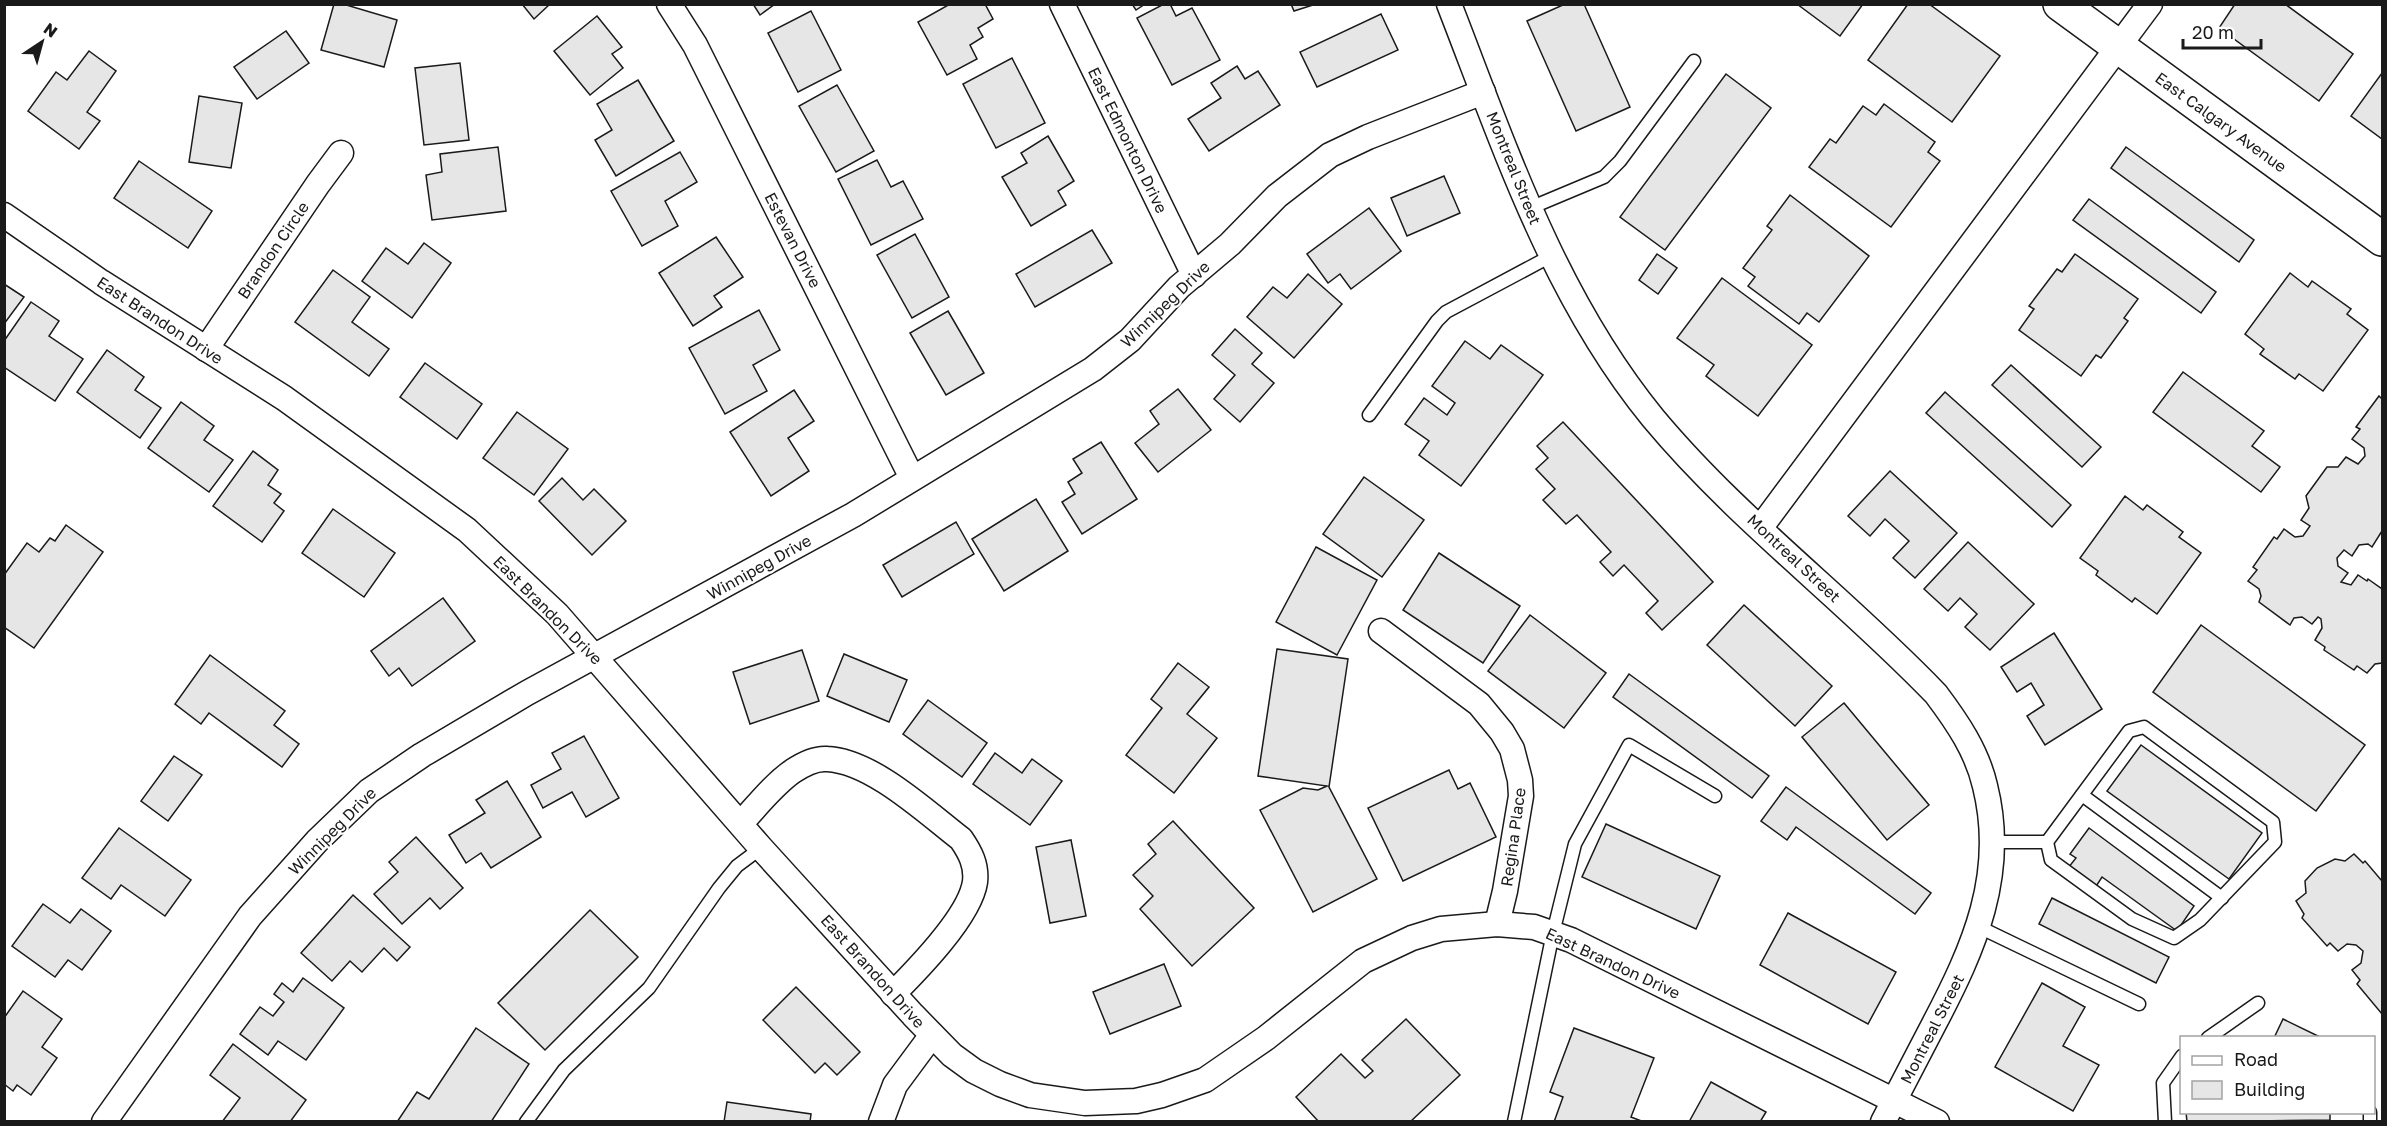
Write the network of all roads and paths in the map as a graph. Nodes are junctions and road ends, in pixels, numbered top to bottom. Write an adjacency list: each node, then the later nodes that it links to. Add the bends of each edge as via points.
1 (669, 4): 17 (street, Estevan Drive, via 695,45)
2 (1062, 4): 14 (street, East Edmonton Drive)
3 (1449, 4): 8 (street, Montreal Street)
4 (2060, 4): 6 (street, East Calgary Avenue)
5 (2150, 4): 6 (street)
6 (2118, 47): 12 (street, East Calgary Avenue); 18 (street)
7 (1694, 61): 10 (lane, via 1604,177)
8 (1483, 92): 10 (street, Montreal Street); 14 (street, Winnipeg Drive, via 1368,136 1330,155 1277,196)
9 (342, 153): 15 (street, Brandon Circle)
10 (1530, 208): 13 (street, Montreal Street)
11 (4, 215): 15 (street, East Brandon Drive)
12 (2382, 239)
13 (1551, 256): 16 (lane, via 1446,312); 18 (street, Montreal Street, via 1599,344 1633,391 1684,452)
14 (1194, 275): 17 (street, Winnipeg Drive, via 1130,340 1093,369)
15 (206, 349): 20 (street, East Brandon Drive, via 284,398 467,530 557,614)
16 (1369, 415)
17 (912, 478): 20 (street, Winnipeg Drive, via 853,515)
18 (1761, 527): 24 (street, Montreal Street, via 1936,694 1955,719 1982,776)
19 (1381, 631): 28 (street, Regina Place, via 1479,704 1512,749 1521,796)
20 (595, 656): 23 (street, East Brandon Drive); 39 (street, Winnipeg Drive, via 422,755 369,791 317,841 250,916)
21 (2082, 795): 25 (lane); 27 (lane); 27 (lane, via 2129,731 2144,727 2264,815 2273,822 2275,843)
22 (1715, 796): 30 (lane, via 1629,745 1575,844)
23 (741, 824): 26 (street, East Brandon Drive); 31 (street, via 793,771 825,758 846,762 879,778 961,838 975,866 970,897 922,965)
24 (1992, 842): 25 (lane); 29 (street, Montreal Street)
25 (2047, 842): 27 (lane, via 2051,860 2132,919 2174,938)
26 (761, 848): 31 (street, East Brandon Drive); 40 (lane, via 719,888 649,988 564,1070)
27 (2222, 898)
28 (1497, 924): 30 (street, East Brandon Drive, via 1516,924); 37 (street, East Brandon Drive, via 1441,929 1387,948 1342,976 1266,1038 1205,1080)
29 (1980, 927): 33 (lane); 38 (street, Montreal Street, via 1964,968)
30 (1553, 933): 38 (street, East Brandon Drive); 42 (lane)
31 (893, 994): 34 (street, East Brandon Drive)
32 (2258, 1003): 35 (lane)
33 (2139, 1004)
34 (932, 1035): 37 (street, East Brandon Drive, via 974,1071 1000,1084 1030,1095); 41 (street, via 895,1085)
35 (2211, 1036)
36 (2180, 1058): 44 (lane, via 2163,1083)
37 (1138, 1111)
38 (1889, 1111): 43 (street, East Brandon Drive)
39 (104, 1122)
40 (526, 1122)
41 (882, 1122)
42 (1514, 1122)
43 (1937, 1122)
44 (2165, 1122)

